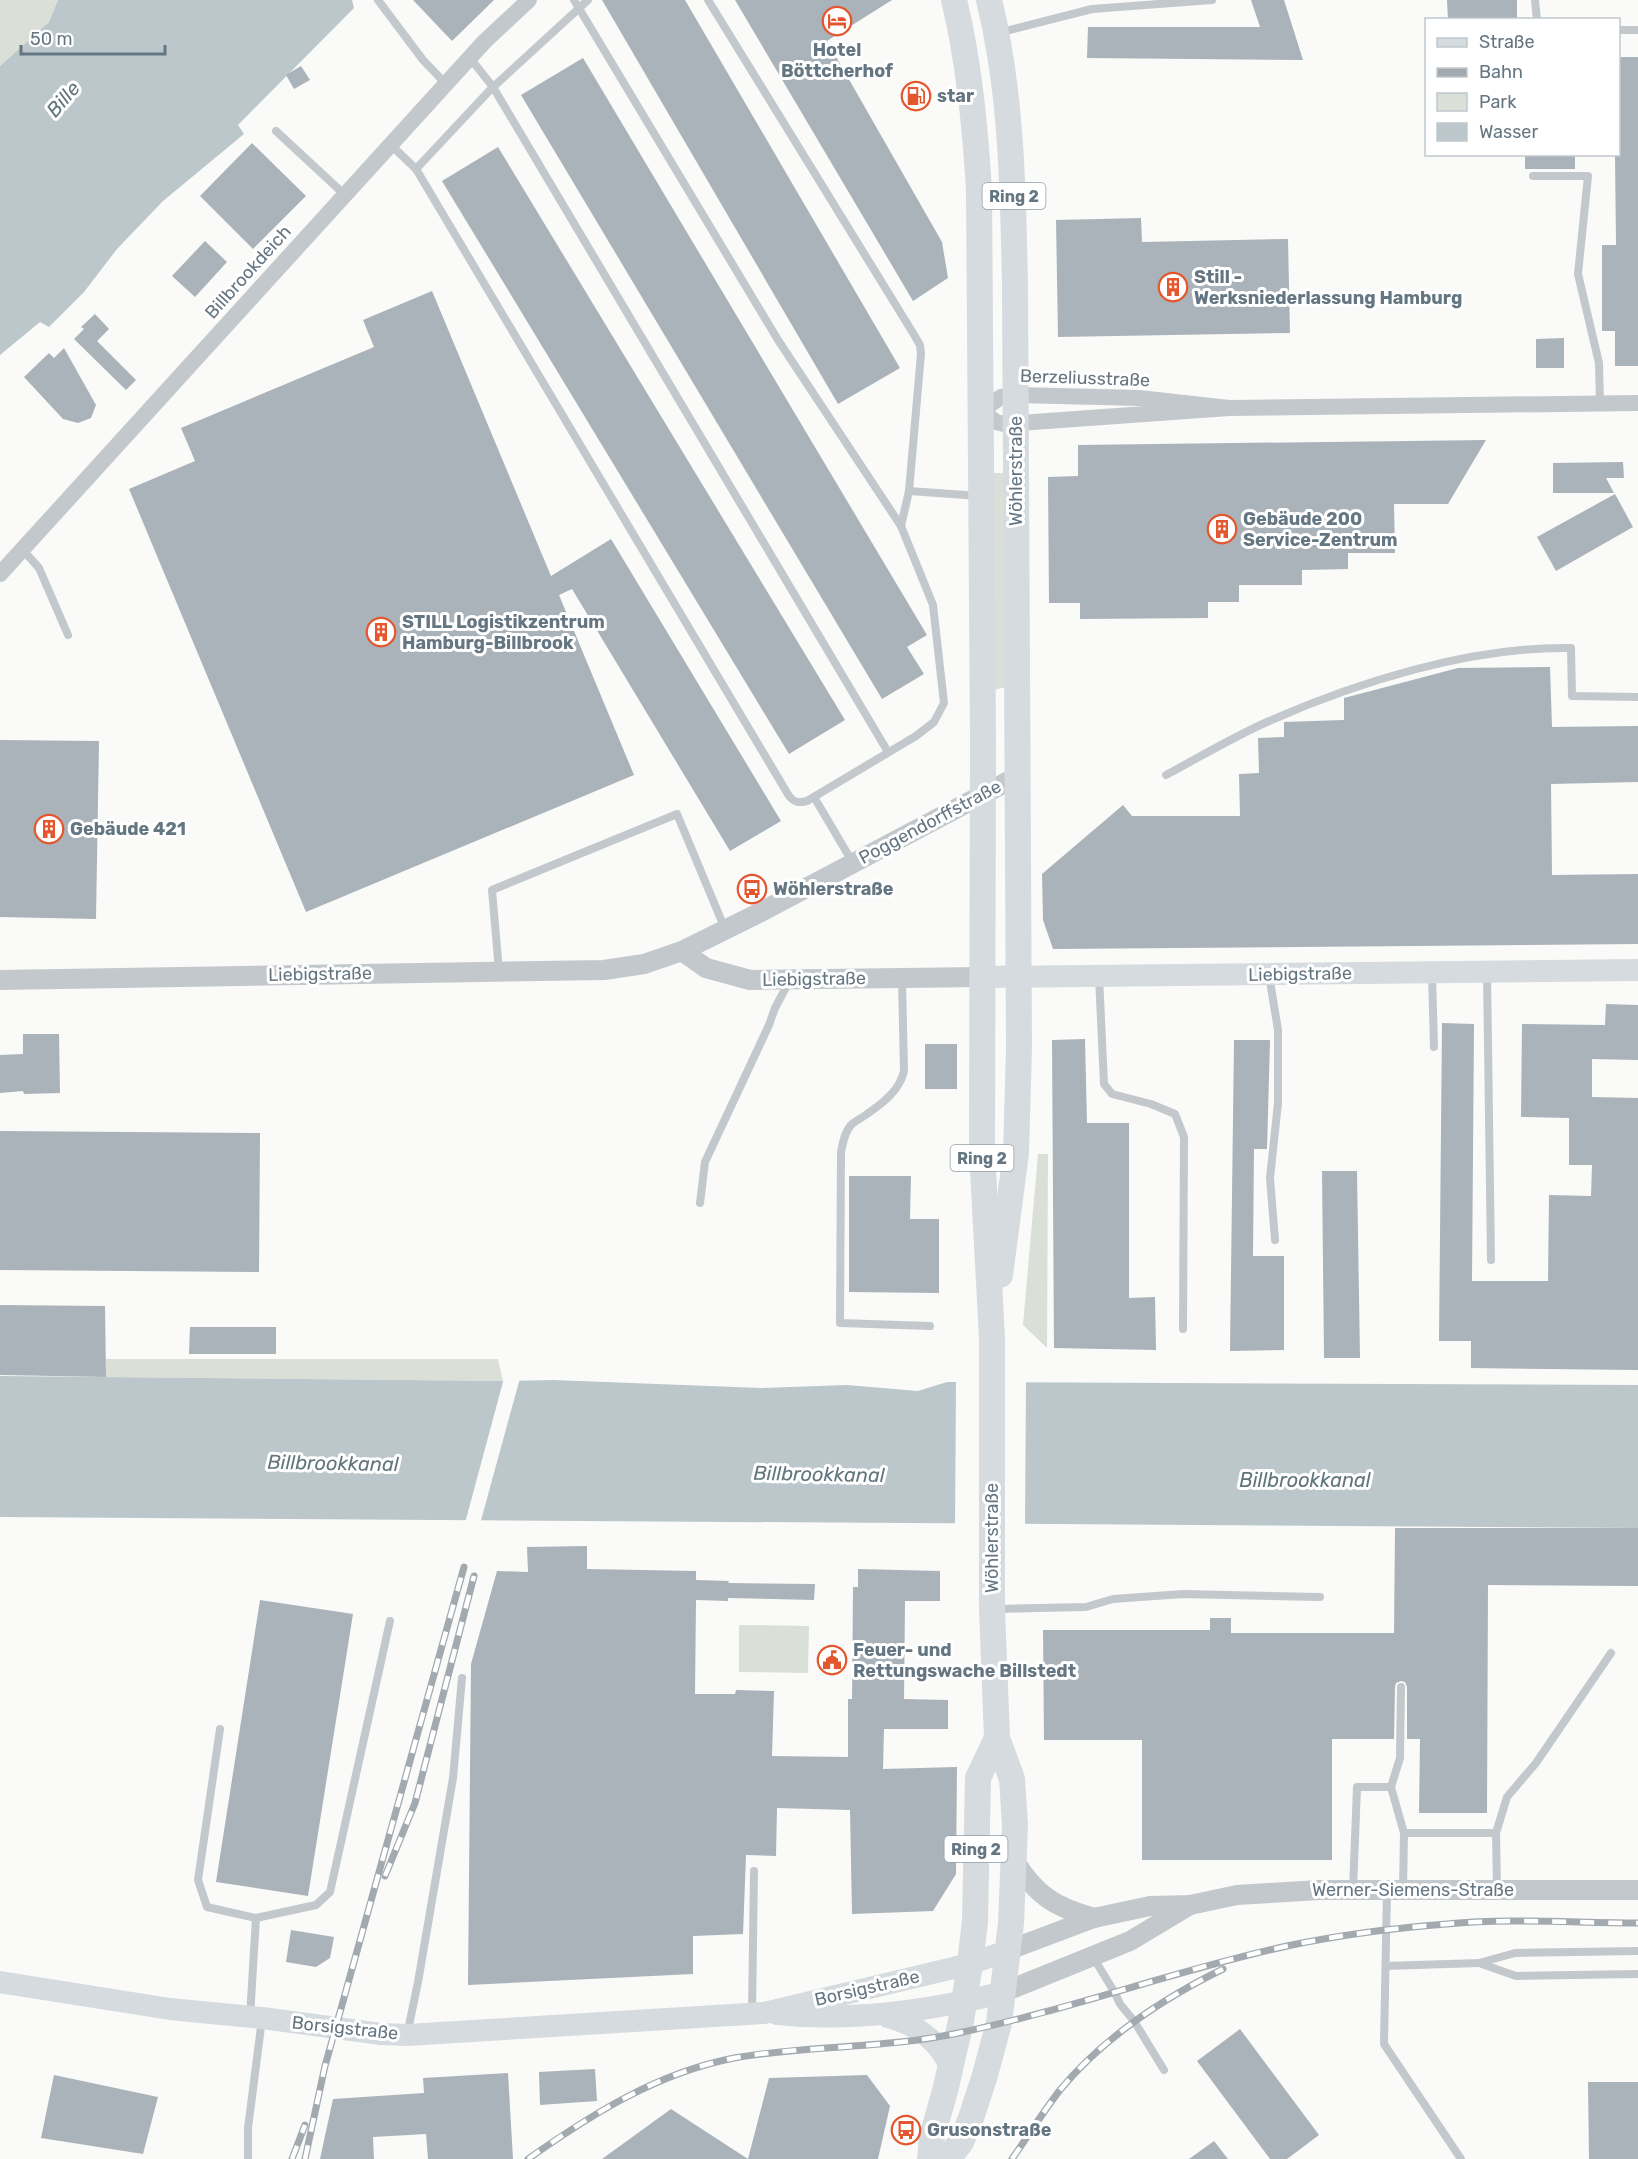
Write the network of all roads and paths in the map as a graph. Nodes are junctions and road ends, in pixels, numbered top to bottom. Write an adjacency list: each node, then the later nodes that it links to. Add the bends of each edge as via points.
1 (378, 0): 15 (lane)
2 (529, 0): 14 (street, Billbrookdeich)
3 (588, 0): 9 (lane)
4 (708, 0): 28 (lane, via 920,345)
5 (954, 0): 26 (main road, Wöhlerstraße / Ring 2, via 969,74 977,152)
6 (989, 0): 13 (main road, Wöhlerstraße / Ring 2)
7 (1212, 0): 13 (lane, via 1092,9)
8 (1535, 0): 10 (lane)
9 (577, 4): 16 (lane); 30 (lane, via 778,340)
10 (1536, 18)
11 (1620, 30): 12 (lane)
12 (1638, 30)
13 (997, 33): 22 (main road, Wöhlerstraße / Ring 2, via 1008,107 1014,194)
14 (470, 58): 15 (street, Billbrookdeich); 16 (lane)
15 (446, 84): 18 (street, Billbrookdeich)
16 (493, 87): 19 (lane); 35 (lane)
17 (276, 131): 21 (lane)
18 (391, 145): 19 (lane); 21 (street, Billbrookdeich)
19 (416, 169): 39 (lane, via 789,796 799,803)
20 (1533, 176): 24 (lane, via 1588,176 1578,274 1599,363)
21 (345, 195): 31 (street, Billbrookdeich)
22 (1015, 394): 25 (street, Berzeliusstraße, via 1139,398); 26 (street, Berzeliusstraße, via 1001,397); 27 (main road, Wöhlerstraße / Ring 2)
23 (1638, 403): 24 (street, Berzeliusstraße)
24 (1600, 404): 25 (street, Berzeliusstraße)
25 (1229, 408): 27 (street, Berzeliusstraße)
26 (981, 411): 27 (street, Berzeliusstraße, via 996,422); 29 (main road, Wöhlerstraße / Ring 2)
27 (1016, 423): 37 (main road, Wöhlerstraße / Ring 2)
28 (909, 491): 29 (lane); 30 (lane)
29 (981, 496): 38 (main road, Wöhlerstraße / Ring 2)
30 (901, 526): 35 (lane, via 933,605 944,703 934,722)
31 (22, 549): 32 (street, Billbrookdeich); 33 (lane, via 39,568)
32 (0, 574)
33 (68, 635)
34 (1638, 697): 36 (lane, via 1572,696 1571,648 1458,660 1409,671 1315,702 1265,723)
35 (888, 753): 39 (lane)
36 (1166, 775)
37 (1018, 776): 38 (street, Poggendorffstraße); 50 (main road, Wöhlerstraße / Ring 2)
38 (982, 793): 40 (street, Poggendorffstraße); 49 (main road, Wöhlerstraße / Ring 2)
39 (814, 797): 40 (lane)
40 (853, 863): 41 (street, Poggendorffstraße)
41 (725, 930): 42 (street, Poggendorffstraße); 44 (lane, via 678,814 492,890)
42 (682, 951): 44 (street, Liebigstraße, via 644,964 604,970); 52 (street, Liebigstraße, via 706,968 734,976 750,980)
43 (1638, 970): 45 (main road, Liebigstraße)
44 (499, 972): 53 (street, Liebigstraße)
45 (1487, 972): 46 (main road, Liebigstraße); 57 (lane)
46 (1432, 973): 47 (main road, Liebigstraße); 54 (lane)
47 (1269, 975): 48 (main road, Liebigstraße); 56 (lane, via 1278,1030 1278,1102 1270,1178)
48 (1099, 976): 50 (main road, Liebigstraße); 59 (lane, via 1104,1084 1112,1094 1174,1114 1184,1137)
49 (982, 977): 50 (main road, Liebigstraße); 51 (street, Liebigstraße); 60 (main road, Wöhlerstraße / Ring 2, via 982,1151)
50 (1019, 977): 60 (main road, Wöhlerstraße / Ring 2, via 1016,1153)
51 (902, 978): 52 (street, Liebigstraße); 58 (lane, via 901,1082 871,1112 851,1125 841,1152 840,1323)
52 (790, 979): 55 (lane, via 705,1162)
53 (0, 980)
54 (1434, 1047)
55 (700, 1203)
56 (1275, 1240)
57 (1491, 1260)
58 (930, 1326)
59 (1183, 1329)
60 (992, 1338): 62 (main road, Wöhlerstraße / Ring 2)
61 (1320, 1597): 62 (lane, via 1182,1594 1113,1599 1086,1607)
62 (992, 1609): 68 (main road, Wöhlerstraße / Ring 2)
63 (390, 1620): 79 (lane, via 330,1892 316,1905)
64 (1611, 1653): 71 (lane, via 1536,1763 1507,1797)
65 (462, 1678): 94 (lane, via 453,1778)
66 (1401, 1687): 69 (lane, via 1401,1758)
67 (220, 1729): 79 (lane, via 198,1880 207,1907)
68 (997, 1738): 72 (main road, Wöhlerstraße / Ring 2, via 1012,1779); 85 (main road, Wöhlerstraße / Ring 2, via 978,1778 975,1922)
69 (1391, 1787): 70 (lane); 74 (lane, via 1358,1787)
70 (1404, 1833): 71 (lane); 75 (lane)
71 (1496, 1833): 76 (lane)
72 (1014, 1860): 80 (street, via 1031,1884 1050,1901); 81 (main road, Wöhlerstraße / Ring 2)
73 (754, 1871): 91 (lane)
74 (1353, 1890): 75 (street, Werner-Siemens-Straße); 78 (street, Werner-Siemens-Straße, via 1236,1895)
75 (1395, 1890): 76 (street, Werner-Siemens-Straße); 86 (lane)
76 (1497, 1890): 77 (street, Werner-Siemens-Straße)
77 (1638, 1890)
78 (1190, 1905): 80 (street, Werner-Siemens-Straße, via 1150,1906); 83 (street, Werner-Siemens-Straße, via 1143,1934)
79 (256, 1918): 93 (lane)
80 (1094, 1918): 81 (street, Werner-Siemens-Straße)
81 (1009, 1950): 85 (main road, Borsigstraße); 89 (main road, Wöhlerstraße / Ring 2)
82 (1638, 1951): 84 (lane, via 1515,1953)
83 (1093, 1957): 89 (street, Werner-Siemens-Straße); 96 (lane)
84 (1479, 1963): 86 (lane); 87 (lane, via 1516,1977)
85 (970, 1964): 90 (main road, Ring 2); 91 (main road, Borsigstraße)
86 (1386, 1966): 100 (lane, via 1384,2044)
87 (1638, 1974)
88 (0, 1982): 93 (main road, Borsigstraße)
89 (1004, 1992): 90 (main road, Borsigstraße); 99 (main road, Ring 2, via 985,2075 961,2142)
90 (965, 2002): 92 (main road, Borsigstraße); 95 (main road, Ring 2)
91 (758, 2013): 92 (main road, Borsigstraße, via 812,2018); 94 (main road, Borsigstraße)
92 (878, 2014): 95 (main road, via 923,2032 946,2056)
93 (256, 2018): 94 (main road, Borsigstraße); 97 (lane)
94 (407, 2035)
95 (951, 2069): 98 (main road, Ring 2, via 932,2137)
96 (1164, 2070)
97 (248, 2159)
98 (930, 2159)
99 (948, 2159)
100 (1461, 2159)

